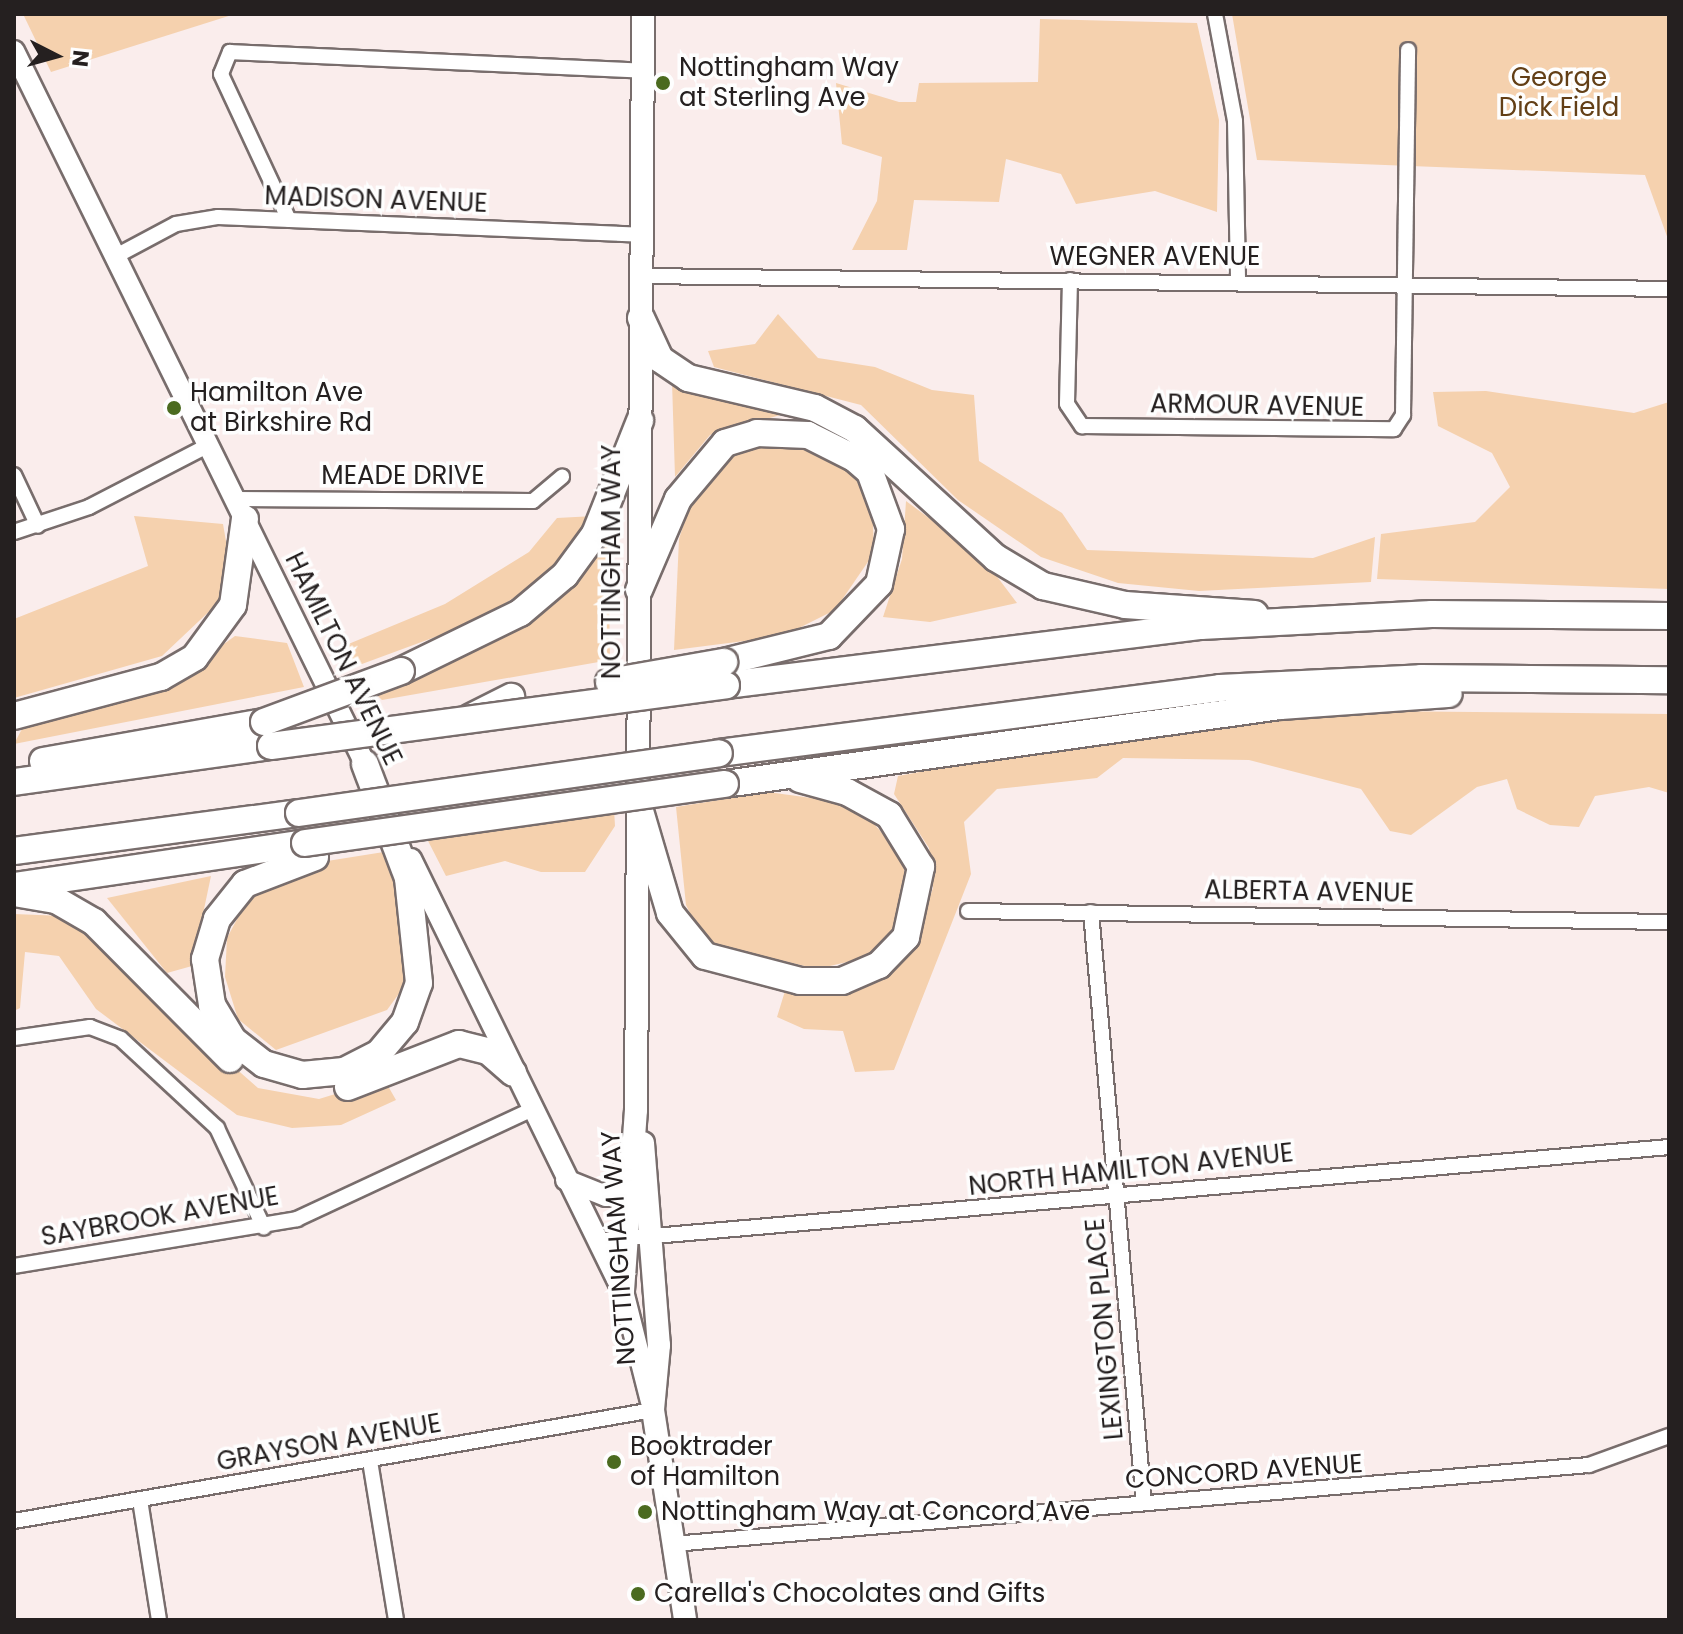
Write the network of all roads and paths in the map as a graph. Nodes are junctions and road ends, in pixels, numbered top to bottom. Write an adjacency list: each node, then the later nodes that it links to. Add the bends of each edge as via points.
1 (643, 14): 5 (main road, NOTTINGHAM WAY)
2 (1215, 14): 11 (street, via 1235,121)
3 (1408, 50): 12 (street, ARMOUR AVENUE)
4 (14, 51): 8 (main road, HAMILTON AVENUE)
5 (643, 71): 6 (street, via 237,49 221,66); 7 (main road, NOTTINGHAM WAY)
6 (289, 220): 7 (street, MADISON AVENUE); 8 (street, MADISON AVENUE, via 197,219)
7 (642, 235): 9 (main road, NOTTINGHAM WAY)
8 (116, 256): 16 (main road, HAMILTON AVENUE)
9 (641, 276): 10 (street, WEGNER AVENUE); 14 (main road, NOTTINGHAM WAY)
10 (1070, 280): 11 (street, WEGNER AVENUE); 12 (street, ARMOUR AVENUE, via 1067,404 1082,426 1363,431 1394,429 1403,415)
11 (1238, 282): 12 (street, WEGNER AVENUE)
12 (1406, 283): 13 (street, WEGNER AVENUE)
13 (1669, 289)
14 (641, 318): 15 (main road, NOTTINGHAM WAY); 24 (highway, via 660,359 688,378 815,408 855,429 996,558 1043,586 1096,601 1218,606)
15 (640, 421): 22 (main road, NOTTINGHAM WAY); 28 (highway, bridge, via 599,525 565,575 520,613)
16 (209, 445): 19 (main road, HAMILTON AVENUE); 20 (street)
17 (14, 475): 20 (street)
18 (562, 477): 19 (street, MEADE DRIVE, via 533,501)
19 (240, 509): 27 (highway, via 233,605 195,657 161,677); 29 (main road, HAMILTON AVENUE)
20 (38, 526): 21 (street)
21 (14, 532)
22 (639, 590): 25 (highway, via 678,499 725,443 757,433 808,435 854,458 886,503 891,529 879,584 829,636); 33 (main road, NOTTINGHAM WAY)
23 (1669, 616): 24 (highway)
24 (1290, 621): 25 (highway)
25 (725, 673): 28 (highway, bridge, via 511,697 468,719)
26 (1663, 679): 31 (highway, via 1280,706); 35 (highway, bridge, via 1421,678 1220,688)
27 (14, 716)
28 (267, 734): 30 (highway); 32 (highway)
29 (365, 764): 34 (highway, via 408,878 419,983 405,1022 379,1053 344,1071 302,1075 264,1064 233,1040 212,1005 205,959 217,919 245,884); 42 (main road, HAMILTON AVENUE)
30 (14, 766)
31 (781, 775): 33 (highway, via 869,801 916,851 923,885 915,919 895,952 862,975 800,981 705,956 670,913); 34 (highway, bridge, via 465,821)
32 (14, 782)
33 (640, 811): 44 (main road, NOTTINGHAM WAY)
34 (310, 850): 36 (highway)
35 (14, 851)
36 (14, 886)
37 (14, 893): 42 (highway, via 56,900 94,922 240,1068 268,1084 331,1091 459,1044 488,1051)
38 (968, 911): 39 (street, ALBERTA AVENUE)
39 (1091, 912): 40 (street, ALBERTA AVENUE); 47 (street, LEXINGTON PLACE)
40 (1669, 922)
41 (14, 1038): 48 (street, via 90,1027 121,1039 217,1128)
42 (513, 1073): 43 (main road, HAMILTON AVENUE)
43 (531, 1110): 46 (main road, HAMILTON AVENUE); 48 (street, SAYBROOK AVENUE)
44 (636, 1110): 46 (main road, via 615,1192 596,1196); 49 (main road, NOTTINGHAM WAY)
45 (1669, 1147): 47 (street, NORTH HAMILTON AVENUE)
46 (566, 1180): 50 (main road, HAMILTON AVENUE)
47 (1118, 1193): 49 (street, NORTH HAMILTON AVENUE); 57 (street, LEXINGTON PLACE)
48 (264, 1228): 51 (street, SAYBROOK AVENUE)
49 (640, 1236): 50 (street, NORTH HAMILTON AVENUE); 52 (main road, NOTTINGHAM WAY); 53 (main road, NOTTINGHAM WAY, via 659,1345)
50 (597, 1241): 52 (main road, HAMILTON AVENUE)
51 (14, 1266)
52 (623, 1291): 53 (main road, HAMILTON AVENUE)
53 (653, 1410): 55 (street, GRAYSON AVENUE); 59 (main road, NOTTINGHAM WAY)
54 (1669, 1436): 57 (street, CONCORD AVENUE, via 1589,1465)
55 (370, 1461): 56 (street, GRAYSON AVENUE); 61 (street)
56 (140, 1500): 58 (street, GRAYSON AVENUE); 60 (street)
57 (1144, 1503): 59 (street, CONCORD AVENUE)
58 (14, 1521)
59 (673, 1544): 62 (main road, NOTTINGHAM WAY)
60 (159, 1620)
61 (396, 1620)
62 (685, 1620)

